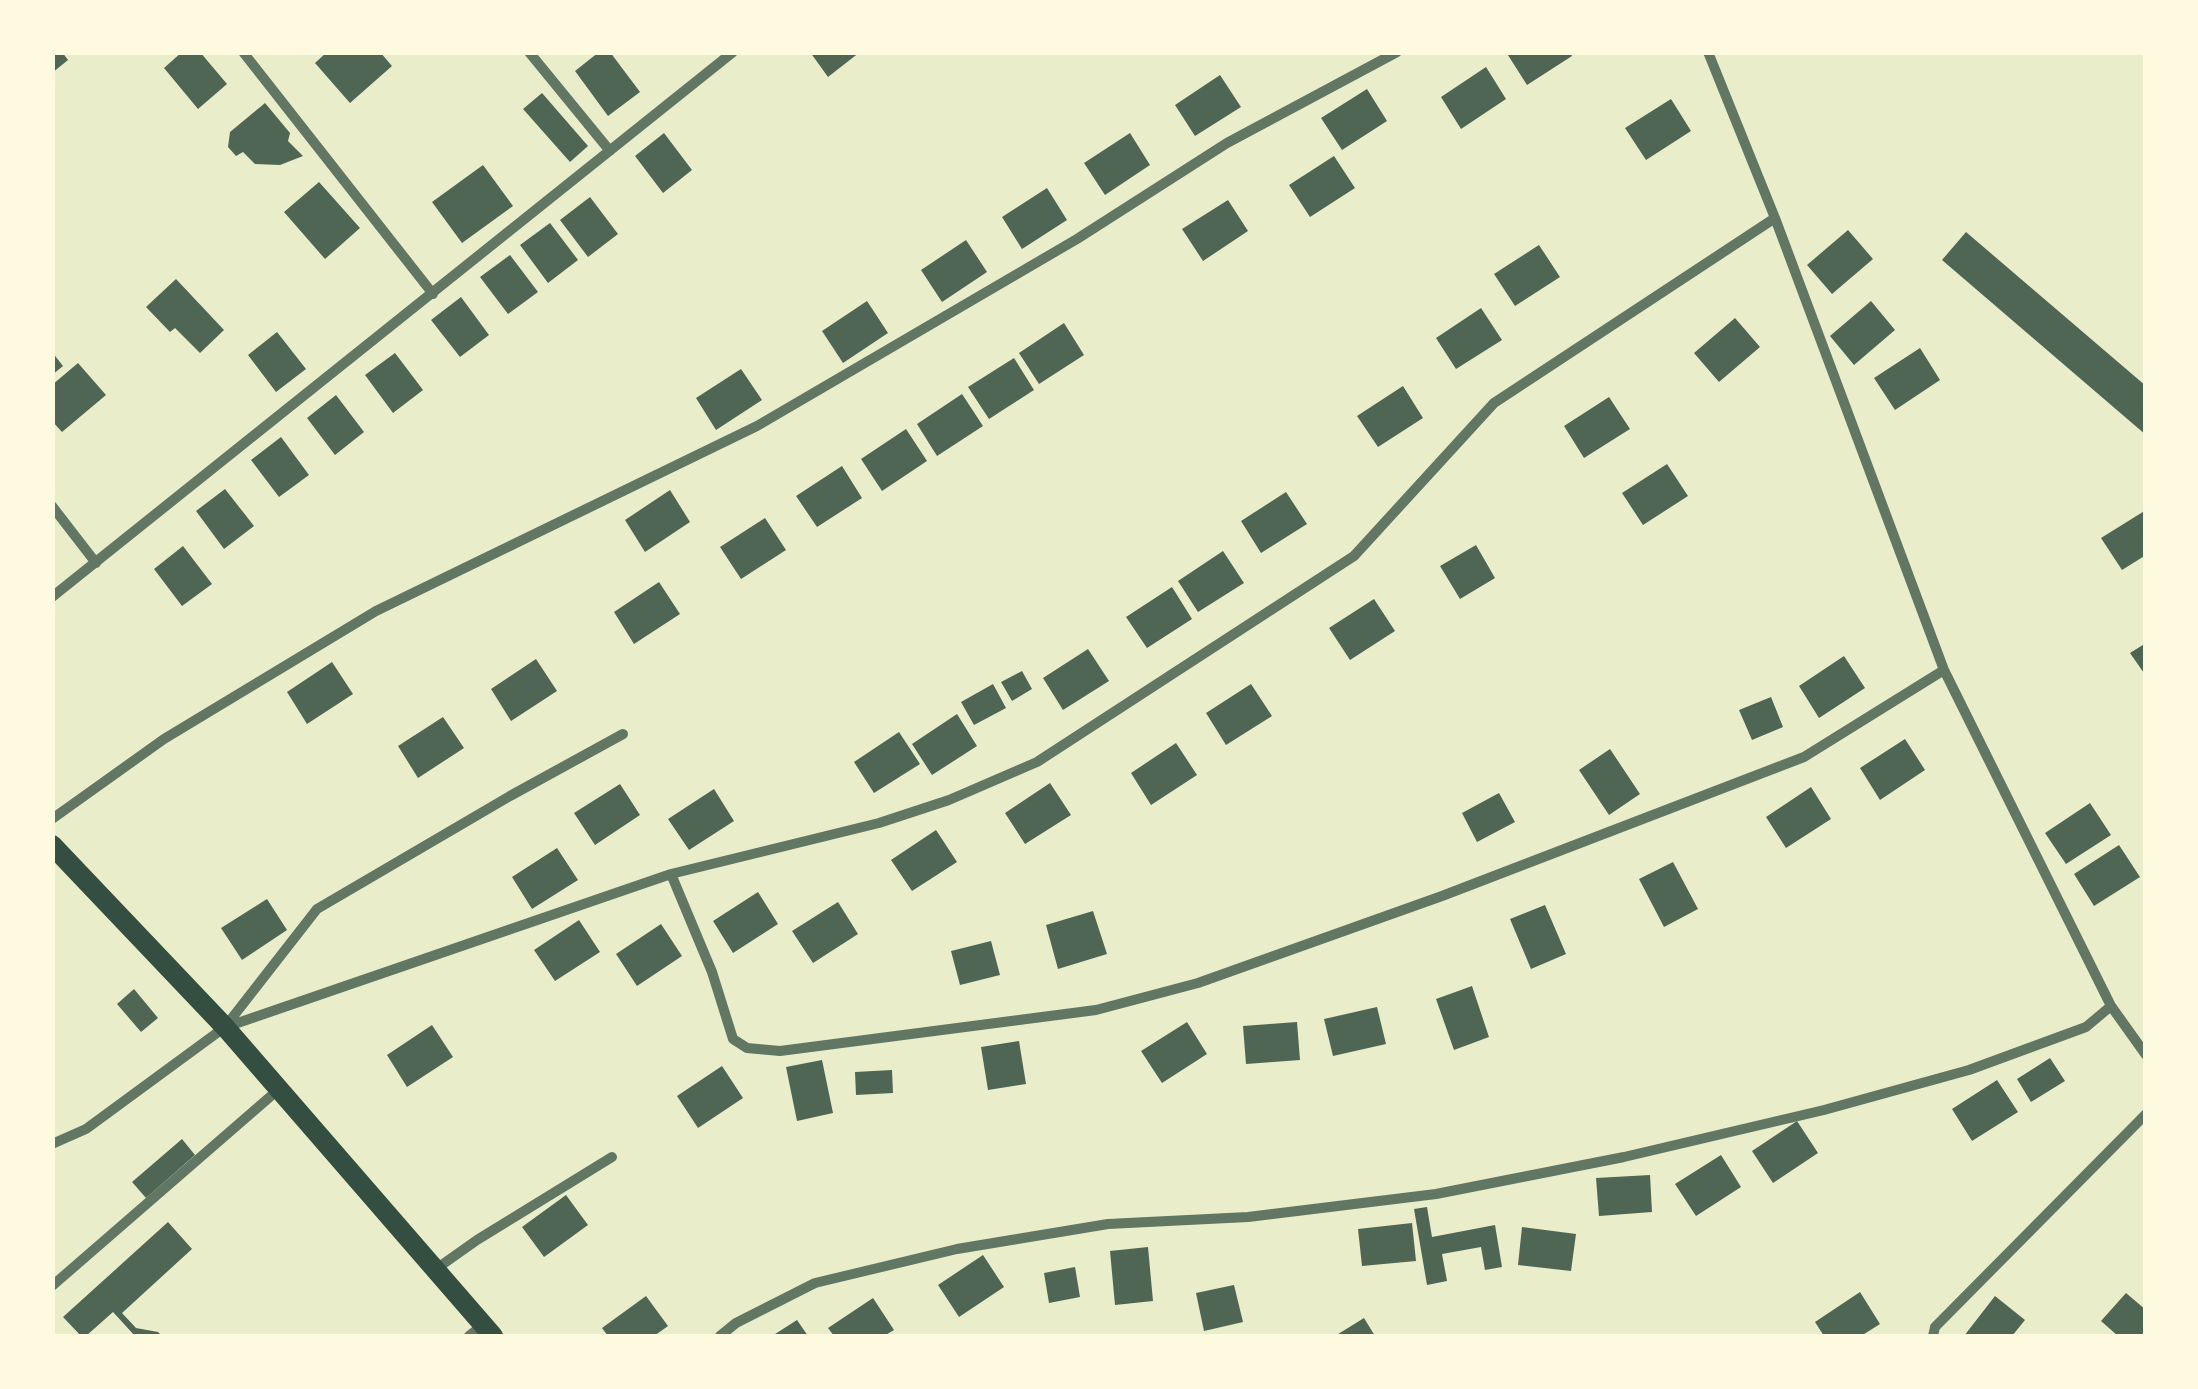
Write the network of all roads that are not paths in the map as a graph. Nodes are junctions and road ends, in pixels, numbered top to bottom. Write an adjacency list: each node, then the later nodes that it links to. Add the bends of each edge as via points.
1 (243, 52): 8 (street)
2 (529, 52): 6 (street)
3 (734, 52): 6 (street)
4 (1397, 52): 14 (street, via 1227,143 1077,240 757,426 376,611 164,739)
5 (1708, 52): 7 (street)
6 (610, 151): 8 (street)
7 (1775, 218): 12 (street); 16 (street, via 1494,403 1354,556 1037,762 878,823)
8 (432, 294): 10 (street)
9 (52, 506): 10 (street)
10 (96, 563): 11 (street)
11 (52, 597)
12 (1944, 670): 16 (street, via 1804,757 1304,947 1096,1010 780,1051 747,1048 733,1039); 17 (street)
13 (623, 734): 18 (street, via 317,909)
14 (52, 819)
15 (52, 845): 18 (main road)
16 (671, 874): 18 (street)
17 (2110, 1006): 19 (street); 27 (street, via 2086,1027 1969,1070 1788,1119 1436,1194 1248,1217 1108,1224 956,1249 815,1283)
18 (226, 1027): 20 (main road); 22 (street, via 86,1129)
19 (2146, 1055)
20 (279, 1089): 24 (main road); 25 (street)
21 (2146, 1114): 28 (street)
22 (52, 1144)
23 (612, 1157): 24 (street)
24 (436, 1270): 26 (main road)
25 (52, 1286)
26 (482, 1333)
27 (720, 1336)
28 (1933, 1336)

